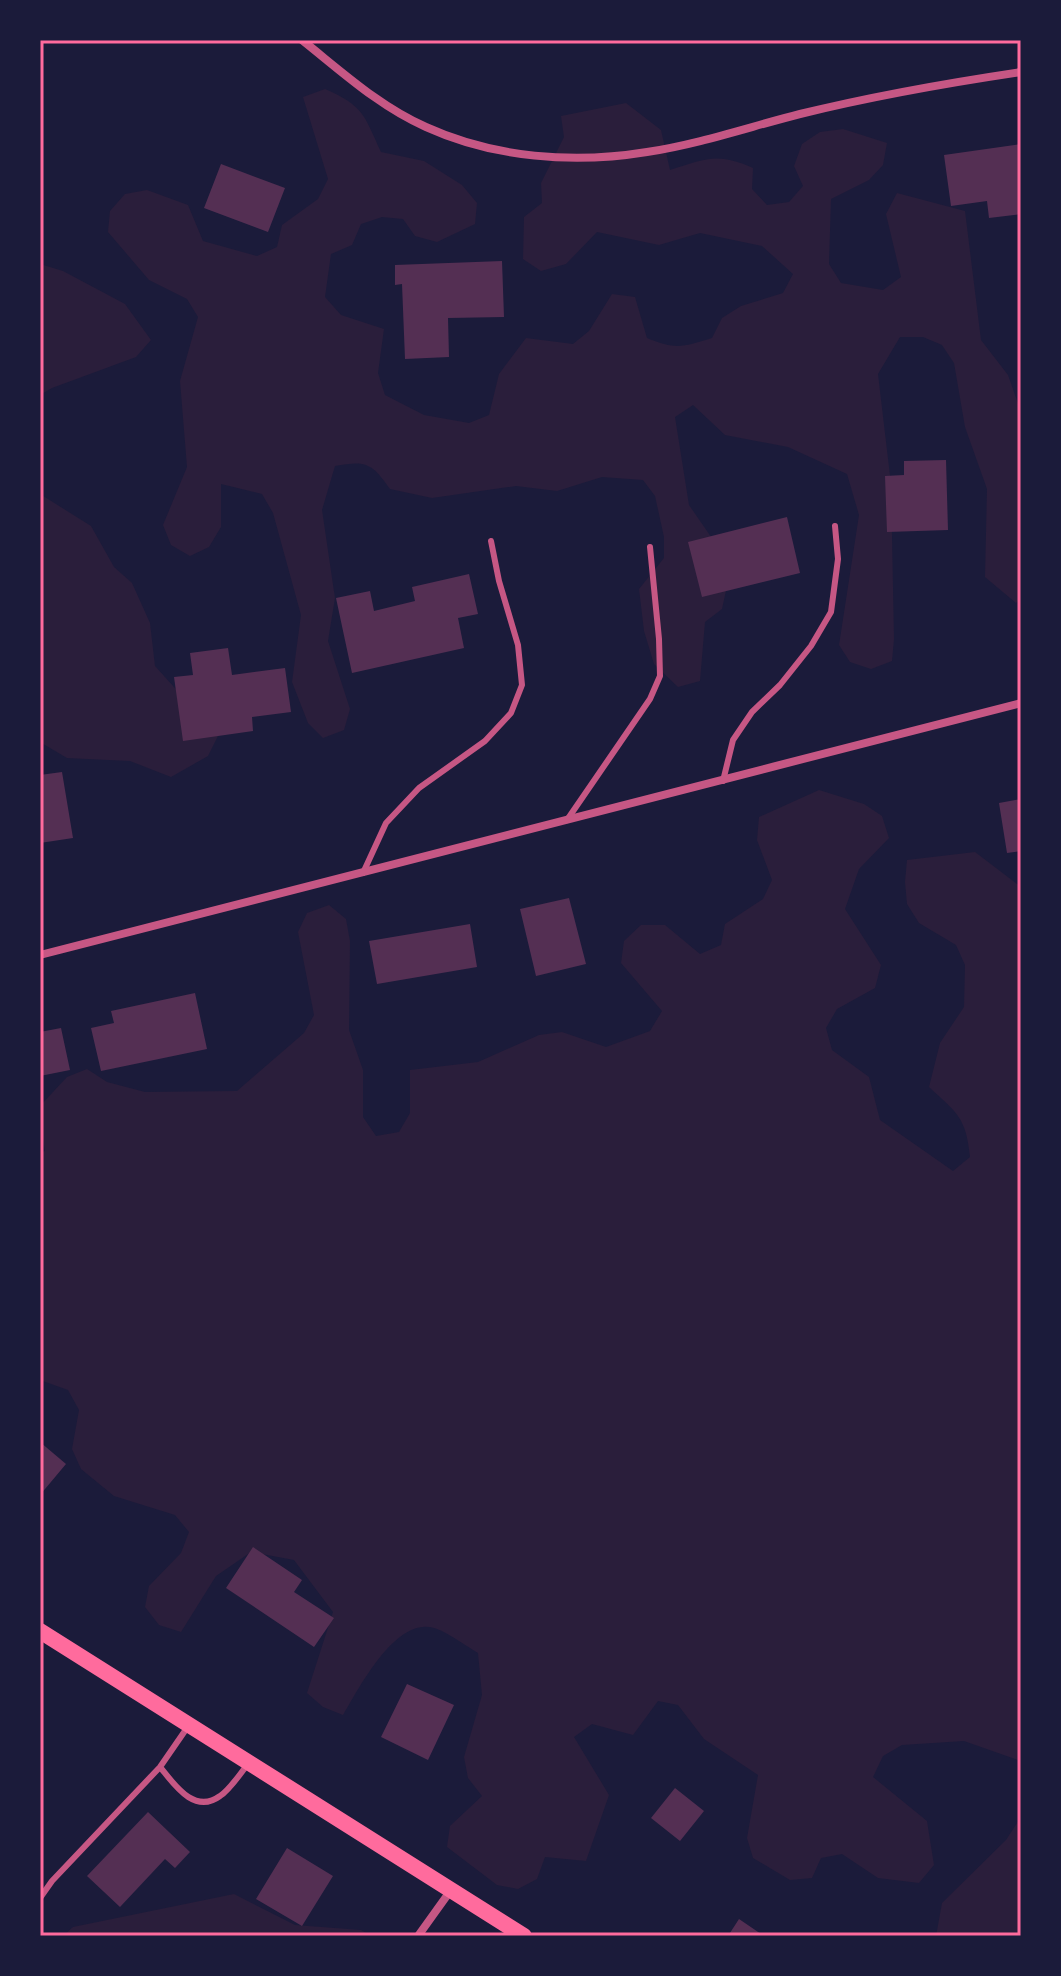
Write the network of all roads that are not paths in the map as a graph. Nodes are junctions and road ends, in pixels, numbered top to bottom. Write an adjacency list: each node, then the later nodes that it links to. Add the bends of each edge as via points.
1 (302, 40): 2 (street, via 372,96 425,127 494,149 569,157 648,152 802,114)
2 (1021, 72)
3 (835, 526): 7 (lane, via 838,559 831,612 811,646 733,740)
4 (491, 541): 9 (lane, via 518,645 522,685 511,713 485,741 419,788 386,823)
5 (650, 547): 8 (lane, via 660,676 650,699)
6 (1021, 703): 7 (street)
7 (723, 781): 8 (street)
8 (567, 820): 9 (street)
9 (363, 873): 10 (street)
10 (40, 955)
11 (40, 1631): 12 (main road)
12 (190, 1725): 13 (main road); 14 (lane)
13 (249, 1762): 14 (lane, via 220,1797 206,1801 181,1793); 15 (main road)
14 (160, 1767): 16 (lane)
15 (452, 1889): 17 (street); 18 (main road)
16 (40, 1898)
17 (418, 1936)
18 (524, 1936)

